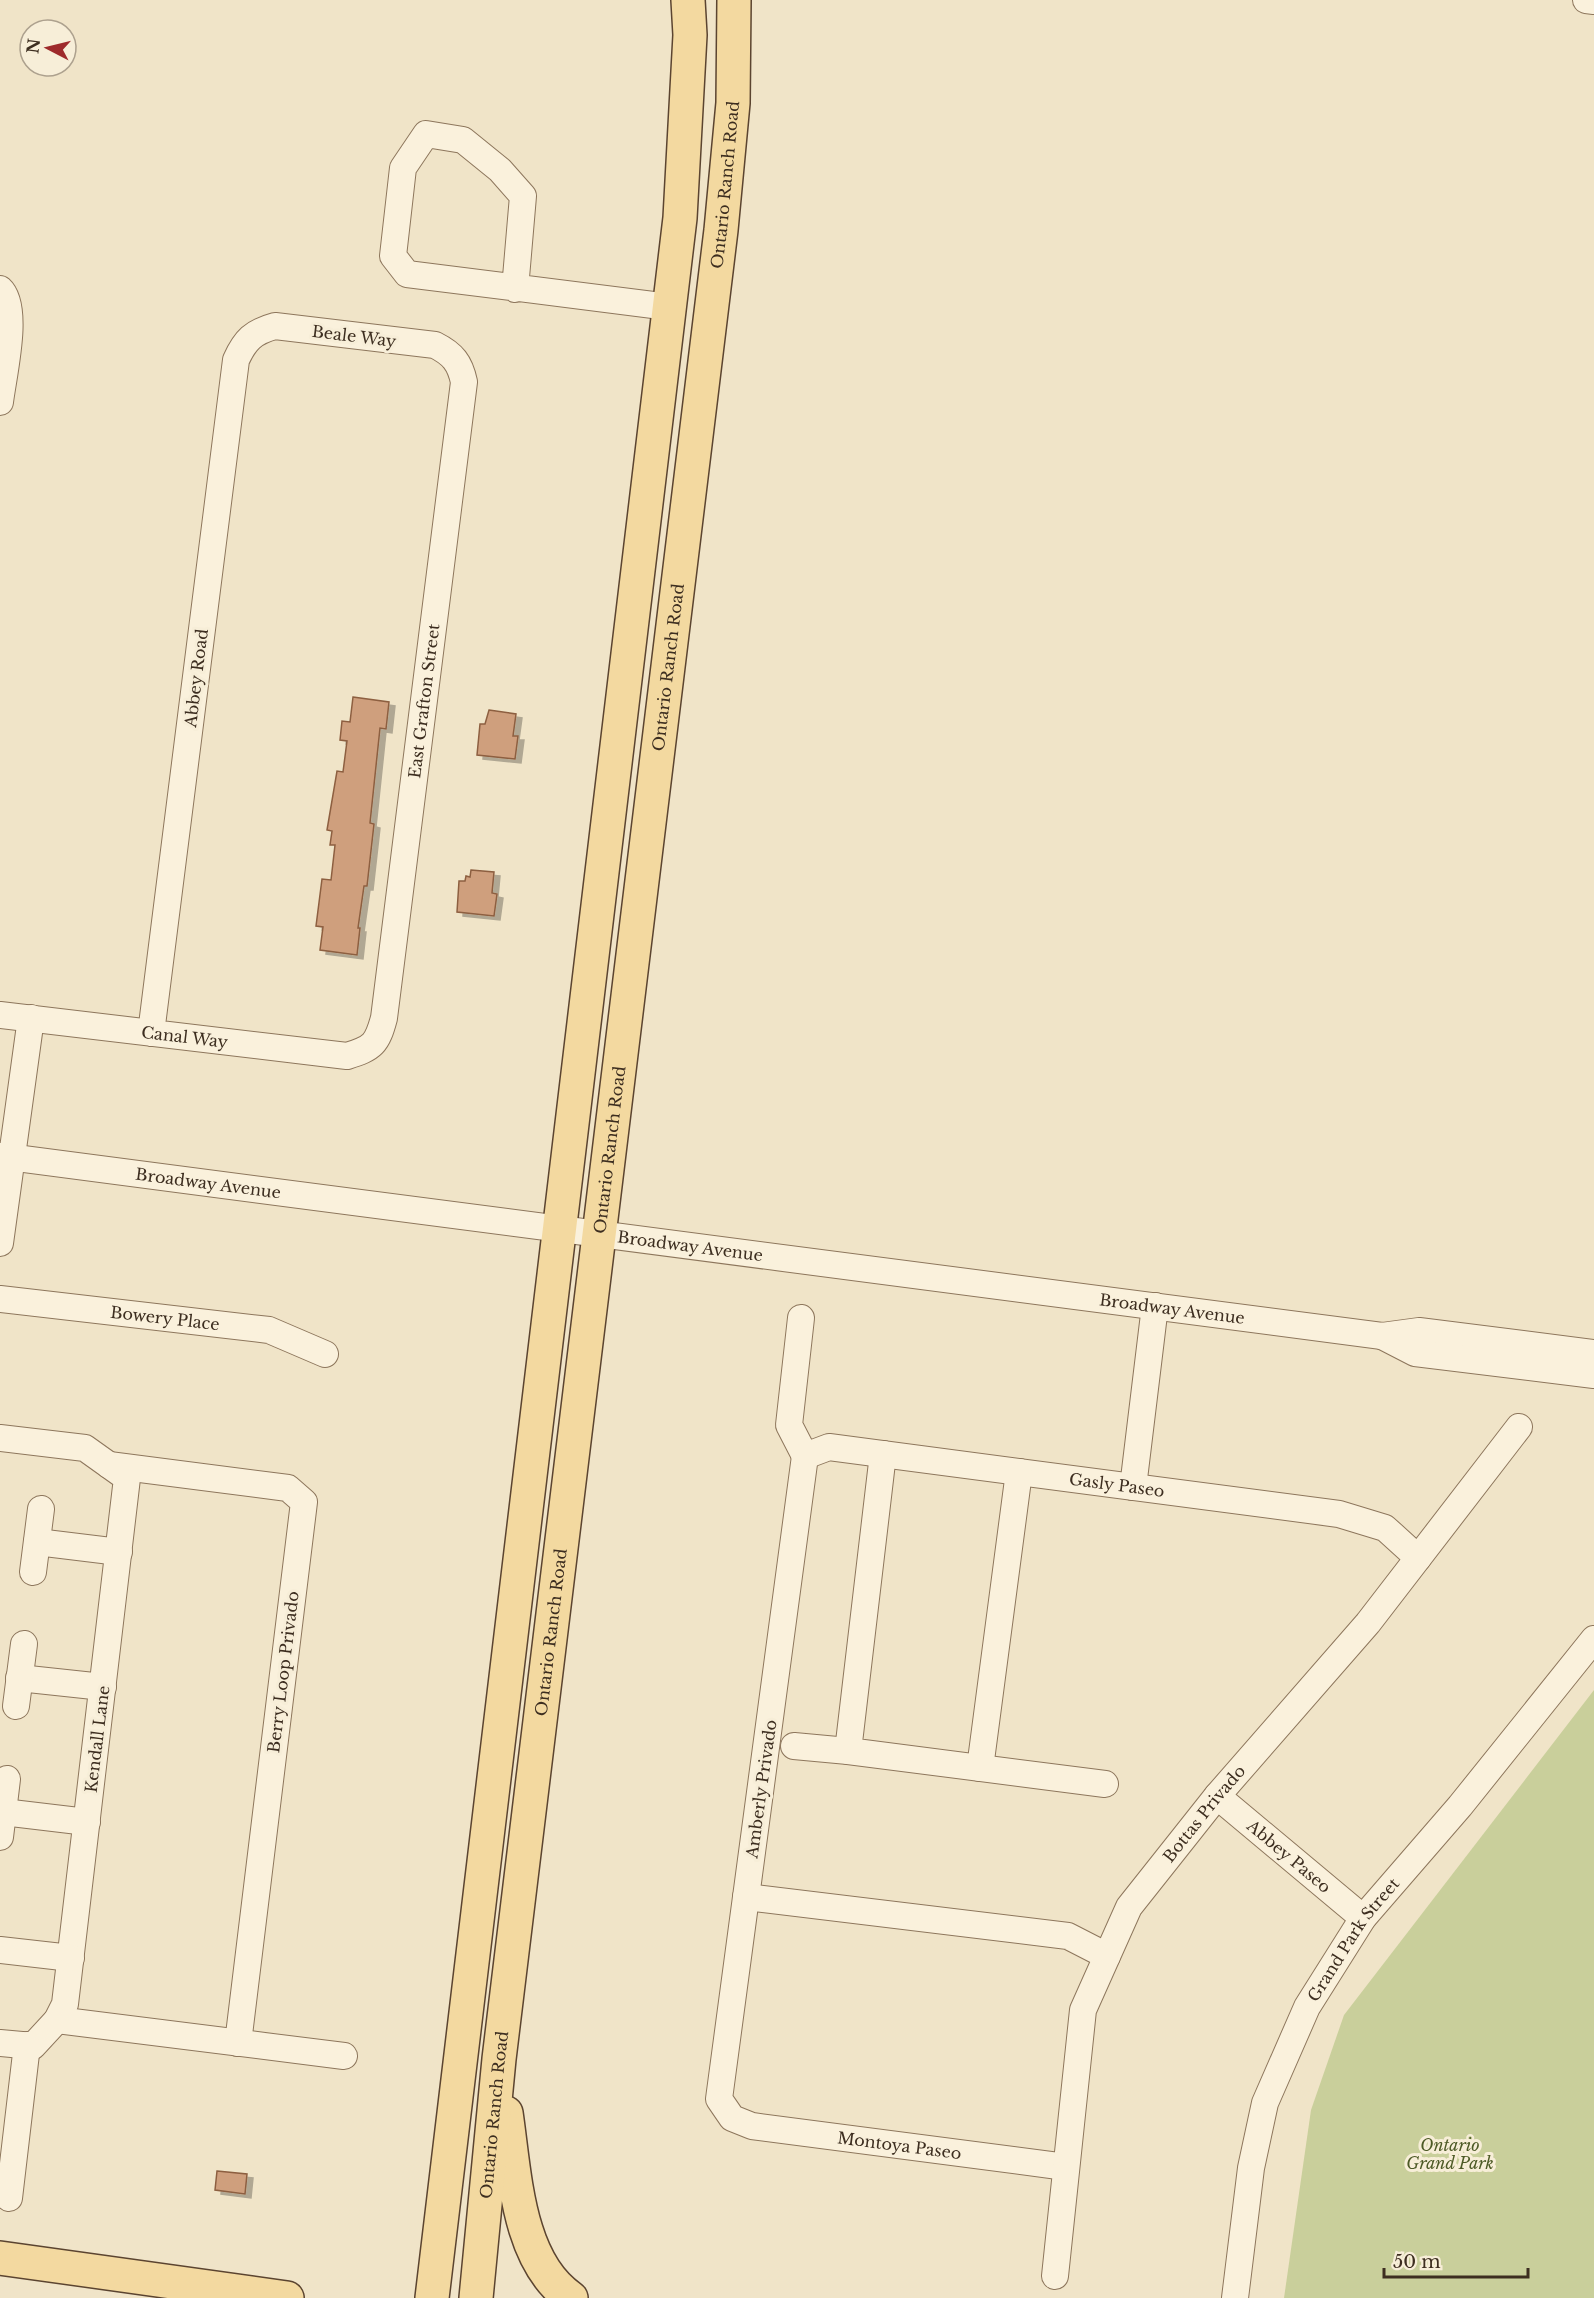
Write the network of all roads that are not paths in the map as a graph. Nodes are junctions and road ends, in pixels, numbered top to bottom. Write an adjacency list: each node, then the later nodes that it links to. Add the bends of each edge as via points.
1 (688, 0): 9 (main road, via 690,35 680,218)
2 (706, 0): 6 (main road, via 709,36 704,202)
3 (734, 0): 6 (main road, Ontario Ranch Road, via 733,103)
4 (1586, 0): 5 (street)
5 (1594, 1)
6 (721, 230): 20 (main road, Ontario Ranch Road)
7 (515, 289): 7 (street, via 407,274 393,256 403,168 426,134 463,140 500,170 523,196); 9 (street)
8 (1, 290): 12 (street, via 10,305 10,320)
9 (669, 308): 13 (main road)
10 (258, 331): 11 (street, Beale Way, via 275,326 435,345); 16 (street, Abbey Road, via 243,343 236,360)
11 (449, 352): 17 (street, East Grafton Street, via 460,365 464,382 384,1018 379,1037)
12 (0, 402)
13 (595, 930): 19 (main road); 20 (main road, via 610,970 584,1207 589,1226)
14 (0, 1015): 15 (street, Canal Way)
15 (31, 1018): 16 (street, Canal Way); 18 (street)
16 (151, 1033): 17 (street, Canal Way, via 347,1056)
17 (368, 1050)
18 (6, 1156): 19 (street, Broadway Avenue); 21 (street)
19 (559, 1228): 20 (street, Broadway Avenue); 40 (main road, via 575,1245 545,1510); 75 (main road)
20 (599, 1233): 23 (street, Broadway Avenue); 40 (main road, Ontario Ranch Road)
21 (0, 1243)
22 (0, 1299): 28 (street, Bowery Place, via 268,1330)
23 (1155, 1306): 25 (street, Broadway Avenue); 37 (street)
24 (801, 1318): 34 (street, via 789,1425)
25 (1382, 1336): 26 (street, Broadway Avenue); 27 (street, Broadway Avenue, via 1419,1331)
26 (1414, 1353): 29 (street, Broadway Avenue); 30 (street, via 1477,1374)
27 (1594, 1353)
28 (325, 1354)
29 (1594, 1375)
30 (1594, 1388)
31 (1519, 1427): 42 (street, Bottas Privado)
32 (0, 1438): 35 (street, via 86,1448)
33 (883, 1454): 34 (street, Gasly Paseo, via 829,1447); 36 (street, Gasly Paseo); 50 (street)
34 (805, 1456): 58 (street, Amberly Privado)
35 (109, 1465): 41 (street, Kendall Lane, via 128,1478); 65 (street, Berry Loop Privado, via 288,1488 304,1502)
36 (1019, 1472): 37 (street, Gasly Paseo); 51 (street)
37 (1133, 1487): 42 (street, Gasly Paseo, via 1339,1514 1385,1528)
38 (41, 1509): 39 (street)
39 (37, 1542): 41 (street); 43 (street)
40 (561, 1546): 68 (main road, Ontario Ranch Road)
41 (119, 1552): 47 (street, Kendall Lane)
42 (1418, 1558): 54 (street, Bottas Privado, via 1368,1623)
43 (33, 1572)
44 (1594, 1639): 59 (street, Grand Park Street, via 1460,1806)
45 (24, 1644): 46 (street)
46 (19, 1678): 47 (street); 48 (street)
47 (103, 1687): 56 (street, Kendall Lane)
48 (16, 1706)
49 (795, 1746): 50 (street)
50 (848, 1751): 51 (street)
51 (980, 1768): 53 (street)
52 (7, 1779): 55 (street)
53 (1104, 1784)
54 (1217, 1796): 59 (street, Abbey Paseo); 61 (street, Bottas Privado, via 1129,1907)
55 (3, 1812): 56 (street); 57 (street)
56 (87, 1822): 62 (street, Kendall Lane)
57 (0, 1838)
58 (746, 1897): 61 (street, via 1068,1936); 69 (street, Amberly Privado, via 719,2099)
59 (1363, 1918): 78 (street, Grand Park Street, via 1307,2007 1266,2103 1251,2168)
60 (0, 1950): 62 (street)
61 (1107, 1956): 70 (street, Bottas Privado, via 1083,2010)
62 (71, 1958): 63 (street, Kendall Lane, via 65,2004)
63 (57, 2020): 65 (street); 66 (street, via 33,2046)
64 (0, 2043): 66 (street)
65 (238, 2043): 67 (street)
66 (27, 2045): 71 (street)
67 (344, 2056)
68 (499, 2059): 76 (main road, Ontario Ranch Road); 77 (main road, via 519,2202 538,2264 559,2290)
69 (732, 2118): 70 (street, Montoya Paseo, via 752,2126)
70 (1066, 2167): 73 (street, Bottas Privado)
71 (9, 2198)
72 (0, 2258): 74 (main road)
73 (1055, 2276)
74 (287, 2298)
75 (432, 2298)
76 (476, 2298)
77 (571, 2298)
78 (1235, 2298)

